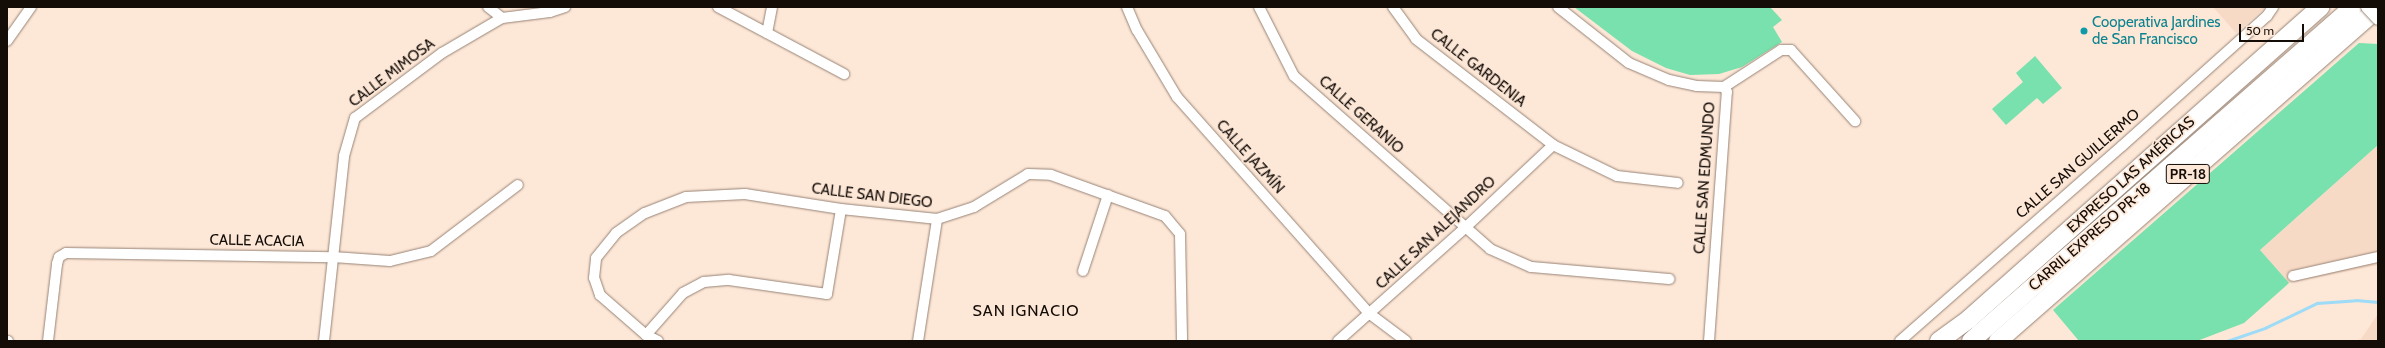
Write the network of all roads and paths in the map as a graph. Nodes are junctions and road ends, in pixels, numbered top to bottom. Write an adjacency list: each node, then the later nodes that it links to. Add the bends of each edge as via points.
1 (31, 7): 18 (street)
2 (488, 7): 15 (street)
3 (565, 7): 15 (street, CALLE MIMOSA, via 550,12)
4 (718, 7): 17 (street)
5 (772, 7): 17 (street)
6 (1127, 7): 34 (street, CALLE JAZMÍN, via 1137,30 1177,97)
7 (1259, 7): 28 (street, CALLE GERANIO, via 1294,76)
8 (1393, 7): 22 (street, CALLE GARDENIA, via 1416,39)
9 (1558, 7): 20 (street, CALLE SAN EDMUNDO, via 1629,63 1669,80 1697,86)
10 (2273, 7): 44 (street, CALLE SAN GUILLERMO, via 2122,146)
11 (2320, 7): 45 (highway, EXPRESO LAS AMÉRICAS / PR-18, via 1969,318)
12 (2353, 7): 46 (highway, CARRIL EXPRESO PR-18)
13 (2367, 7): 16 (street, bridge)
14 (2378, 8): 47 (highway, PR-18)
15 (502, 18): 29 (street, CALLE MIMOSA, via 442,54 356,118 344,156)
16 (2378, 19)
17 (767, 33): 19 (street)
18 (7, 41)
19 (844, 74)
20 (1724, 87): 21 (street, via 1781,50 1791,50); 43 (street, CALLE SAN EDMUNDO, via 1726,92)
21 (1855, 120)
22 (1553, 145): 23 (street, CALLE GARDENIA, via 1617,176); 28 (street, CALLE SAN ALEJANDRO)
23 (1678, 183)
24 (518, 185): 29 (street, CALLE ACACIA, via 431,251 390,261)
25 (1108, 195): 27 (street, CALLE SAN DIEGO, via 1051,176 1028,174 974,207); 31 (street); 40 (street, CALLE SAN DIEGO, via 1165,216 1180,234)
26 (841, 209): 27 (street, CALLE SAN DIEGO); 35 (street, via 828,294 729,280 704,282 683,293); 35 (street, CALLE SAN DIEGO, via 745,194 686,197 645,213 616,233 596,258 594,278 600,295)
27 (938, 219): 39 (street)
28 (1465, 228): 33 (street, CALLE GERANIO, via 1490,249 1531,267); 34 (street, CALLE SAN ALEJANDRO)
29 (333, 257): 36 (street, CALLE ACACIA, via 66,252 59,256 57,264); 37 (street, CALLE MIMOSA)
30 (2378, 257): 32 (street)
31 (1083, 271)
32 (2293, 276)
33 (1669, 278)
34 (1370, 314): 41 (street, CALLE SAN ALEJANDRO); 42 (street)
35 (646, 335): 38 (street)
36 (48, 341)
37 (324, 341)
38 (658, 341)
39 (918, 341)
40 (1182, 341)
41 (1338, 341)
42 (1406, 341)
43 (1709, 341)
44 (1900, 341)
45 (1939, 341)
46 (1972, 341)
47 (1998, 341)

